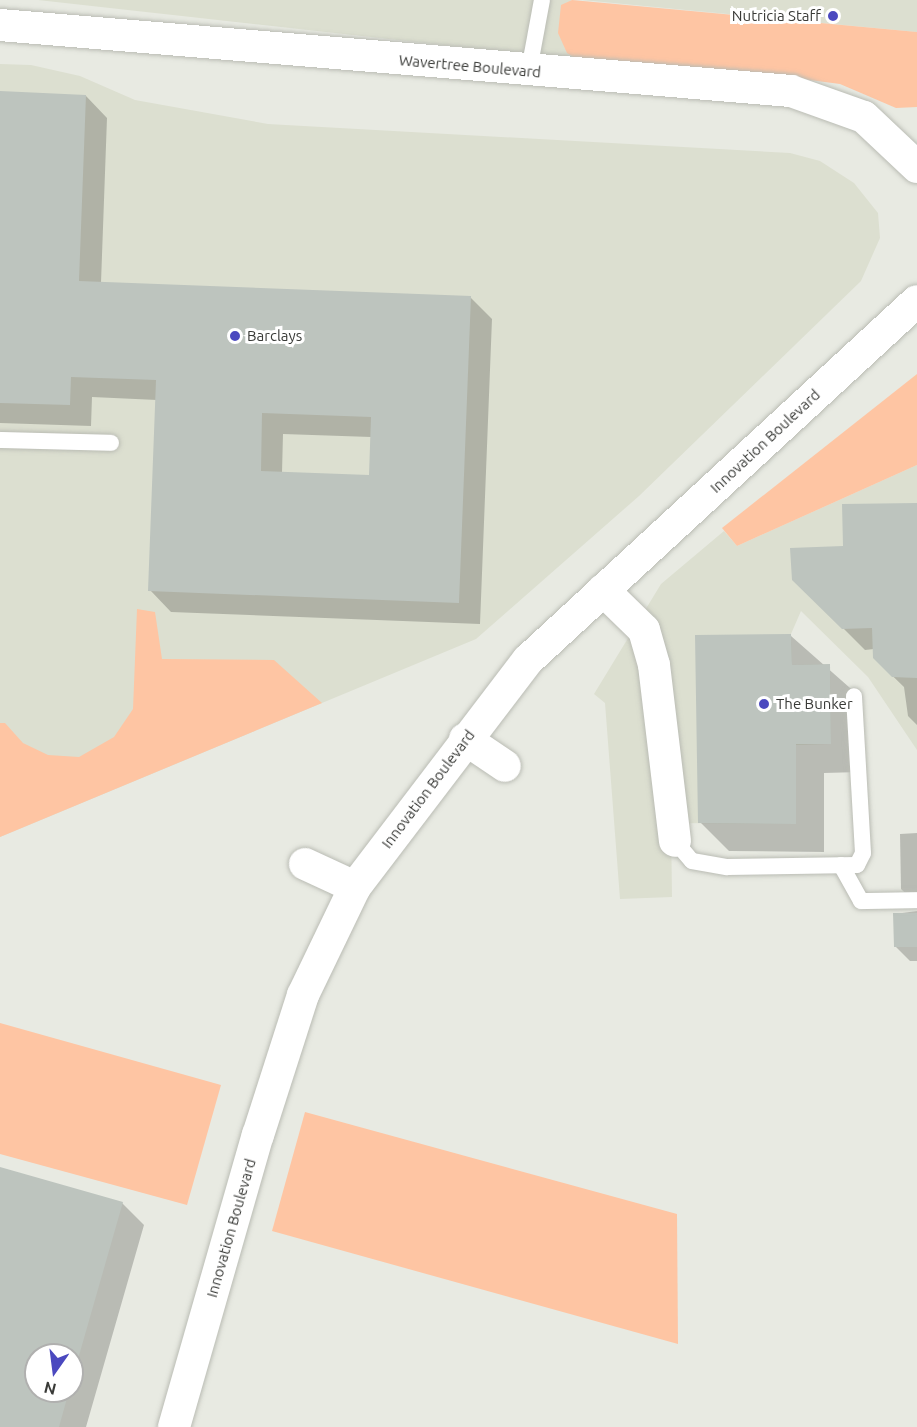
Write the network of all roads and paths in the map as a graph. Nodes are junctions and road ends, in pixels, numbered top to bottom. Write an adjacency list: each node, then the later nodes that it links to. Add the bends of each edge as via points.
1 (542, 0): 3 (lane)
2 (0, 25): 3 (street, Wavertree Boulevard)
3 (528, 70): 4 (street, Wavertree Boulevard, via 791,91 864,117)
4 (917, 167)
5 (917, 301): 8 (street, Innovation Boulevard)
6 (0, 440): 7 (lane)
7 (111, 443)
8 (603, 590): 10 (street, Innovation Boulevard, via 528,660); 12 (street, via 644,630 654,665)
9 (854, 696): 14 (lane, via 863,853 857,865)
10 (465, 740): 11 (street); 15 (street, Innovation Boulevard)
11 (505, 766)
12 (675, 841): 14 (lane, via 692,861 727,867)
13 (305, 864): 15 (street)
14 (841, 865): 16 (lane, via 861,901)
15 (355, 887): 17 (street, Innovation Boulevard, via 303,995 258,1135)
16 (917, 900)
17 (174, 1427)

